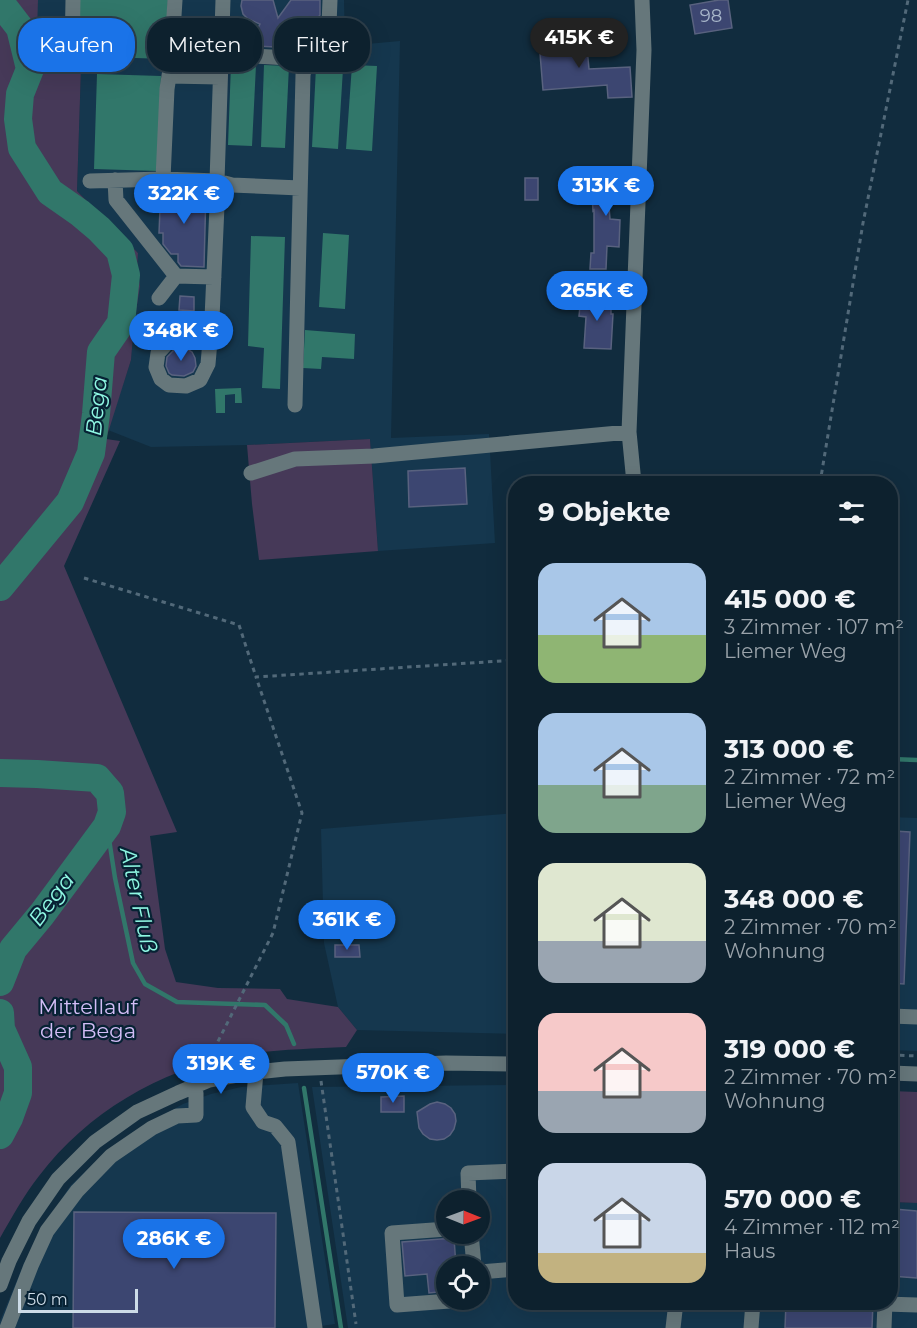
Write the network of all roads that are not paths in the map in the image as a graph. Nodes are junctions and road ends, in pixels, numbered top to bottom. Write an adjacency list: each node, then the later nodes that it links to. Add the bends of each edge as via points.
1 (73, 0): 6 (street)
2 (175, 0): 11 (street)
3 (223, 0): 7 (street)
4 (330, 0): 8 (street)
5 (642, 0): 23 (street, via 644,50)
6 (73, 18)
7 (223, 18)
8 (329, 18)
9 (220, 72): 12 (street)
10 (304, 72): 17 (street)
11 (169, 76): 12 (street); 13 (street)
12 (220, 77): 16 (street)
13 (163, 179): 14 (street); 16 (street)
14 (115, 180): 15 (street); 18 (street, via 116,200)
15 (90, 181)
16 (217, 181): 17 (street); 19 (street)
17 (300, 188): 22 (street)
18 (176, 276): 19 (street); 20 (street)
19 (214, 277): 21 (street)
20 (159, 298)
21 (212, 318): 21 (street, via 208,364 200,380 186,386 169,385 156,367 158,353 170,340 202,331)
22 (295, 405)
23 (629, 432): 24 (street, via 374,456 295,459); 25 (street)
24 (251, 473)
25 (633, 476)
26 (898, 1016): 27 (street)
27 (917, 1017)
28 (508, 1064): 29 (street)
29 (256, 1072): 32 (street, via 209,1080); 46 (street, via 254,1107 262,1122 275,1126 288,1142)
30 (898, 1073): 31 (street)
31 (917, 1074)
32 (193, 1087): 38 (street, via 137,1112 95,1142 58,1179 28,1221); 45 (street, via 196,1115 177,1116 152,1128 111,1156 77,1191 47,1231)
33 (508, 1172): 34 (street, via 468,1173)
34 (469, 1190)
35 (436, 1230): 39 (street, via 392,1233 398,1305)
36 (508, 1270): 37 (street)
37 (490, 1271)
38 (0, 1285)
39 (436, 1302)
40 (898, 1304): 41 (street)
41 (917, 1305)
42 (675, 1310): 47 (street)
43 (752, 1310): 48 (street)
44 (885, 1310): 49 (street)
45 (7, 1328)
46 (315, 1328)
47 (673, 1328)
48 (751, 1328)
49 (884, 1328)

